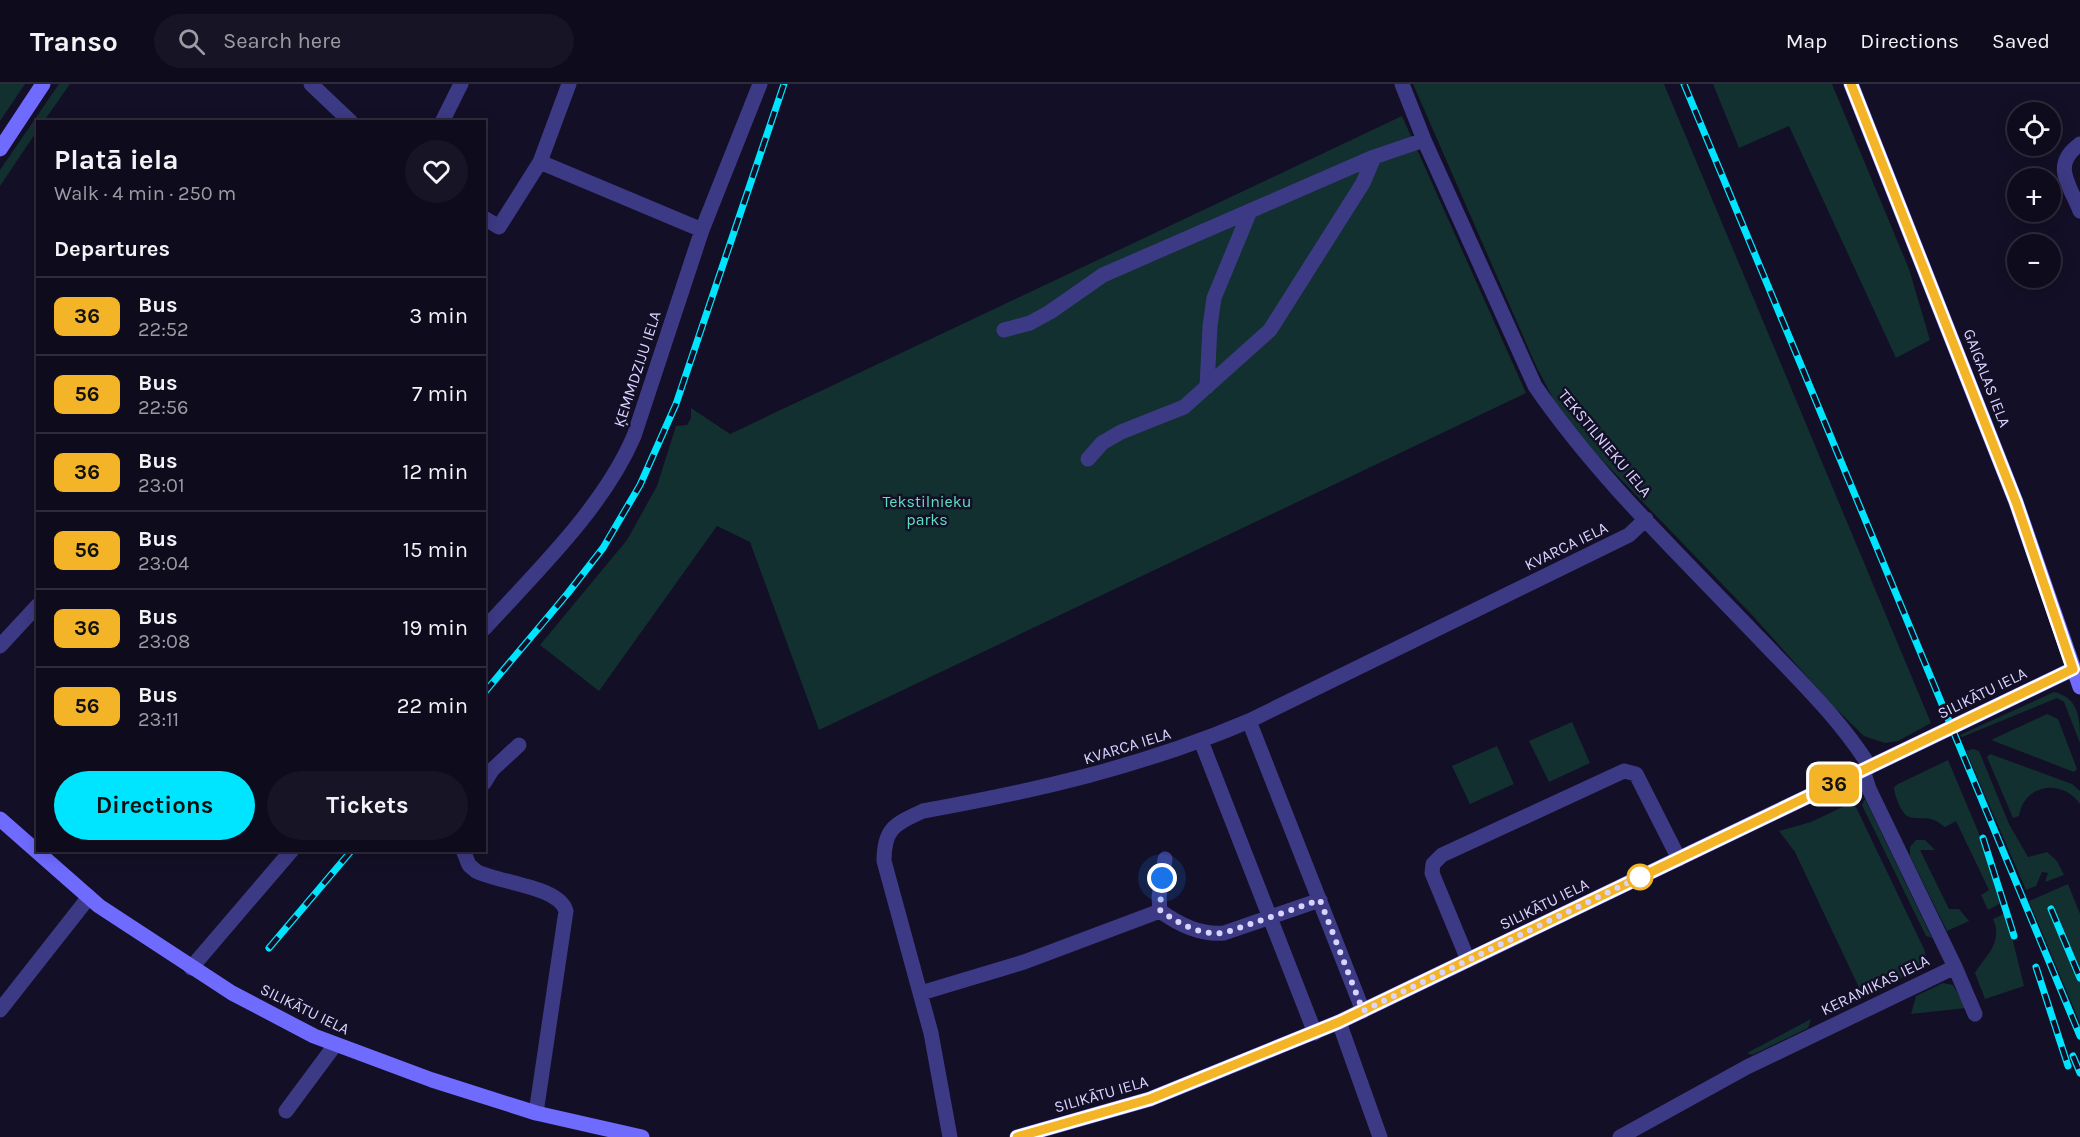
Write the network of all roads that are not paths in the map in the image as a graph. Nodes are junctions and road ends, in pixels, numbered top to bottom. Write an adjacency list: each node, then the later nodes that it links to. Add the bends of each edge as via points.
1 (43, 84): 12 (main road)
2 (311, 84): 8 (street)
3 (461, 84): 9 (street)
4 (569, 84): 14 (street)
5 (760, 84): 18 (street, ĶEMMDZIJU IELA)
6 (1402, 84): 10 (street, TEKSTILNIEKU IELA)
7 (1851, 84): 26 (main road, GAIGALAS IELA, via 2016,502)
8 (349, 120)
9 (443, 120)
10 (1424, 140): 13 (street); 22 (street, TEKSTILNIEKU IELA, via 1535,386 1555,416)
11 (2080, 144): 16 (street, via 2066,154 2062,165)
12 (0, 149)
13 (1374, 157): 15 (street); 20 (street, via 1363,183 1281,314)
14 (540, 162): 17 (street, via 499,227); 18 (street)
15 (1250, 211): 19 (street, via 1103,275 1050,312); 20 (street, via 1214,298)
16 (2080, 211)
17 (486, 219)
18 (702, 230): 24 (street, ĶEMMDZIJU IELA, via 622,463 575,526)
19 (1004, 330)
20 (1207, 387): 21 (street, via 1184,407 1102,443)
21 (1088, 459)
22 (1646, 519): 28 (street, KVARCA IELA, via 1625,538); 31 (street, TEKSTILNIEKU IELA, via 1827,710)
23 (36, 608): 25 (street)
24 (486, 627)
25 (0, 646)
26 (2073, 669): 27 (main road, GAIGALAS IELA); 31 (main road, SILIKĀTU IELA)
27 (2080, 687)
28 (1249, 721): 29 (street, KVARCA IELA); 41 (street)
29 (1201, 741): 43 (street); 47 (street, KVARCA IELA, via 1095,775 922,811 889,831 884,861)
30 (519, 744): 32 (street)
31 (1867, 769): 39 (main road, SILIKĀTU IELA); 45 (street, KERAMIKAS IELA, via 1869,789)
32 (486, 780)
33 (0, 819): 34 (main road, SILIKĀTU IELA)
34 (36, 851)
35 (38, 852): 40 (main road, SILIKĀTU IELA)
36 (290, 852): 46 (street)
37 (464, 852): 55 (street, via 476,871 550,894 566,911)
38 (1166, 859): 42 (street)
39 (1679, 859): 44 (main road, SILIKĀTU IELA); 44 (street, via 1636,774 1624,771 1442,855 1433,864 1432,873)
40 (89, 897): 46 (main road, SILIKĀTU IELA); 48 (street)
41 (1320, 900): 43 (street); 49 (street)
42 (1160, 910): 43 (street, via 1208,934 1224,933); 47 (street, via 1024,962)
43 (1270, 918): 52 (street)
44 (1468, 960): 49 (main road, SILIKĀTU IELA)
45 (1954, 966): 50 (street); 60 (street, KERAMIKAS IELA, via 1747,1067)
46 (191, 968): 53 (main road, SILIKĀTU IELA)
47 (921, 993): 57 (street, KVARCA IELA)
48 (0, 1010)
49 (1363, 1011): 51 (main road, SILIKĀTU IELA)
50 (1975, 1014)
51 (1339, 1022): 52 (main road, SILIKĀTU IELA); 59 (street)
52 (1315, 1033): 58 (main road, SILIKĀTU IELA, via 1150,1099)
53 (335, 1045): 54 (street); 55 (main road, SILIKĀTU IELA)
54 (286, 1111)
55 (536, 1113): 56 (main road, SILIKĀTU IELA)
56 (642, 1137)
57 (950, 1137)
58 (1017, 1137)
59 (1380, 1137)
60 (1620, 1137)

